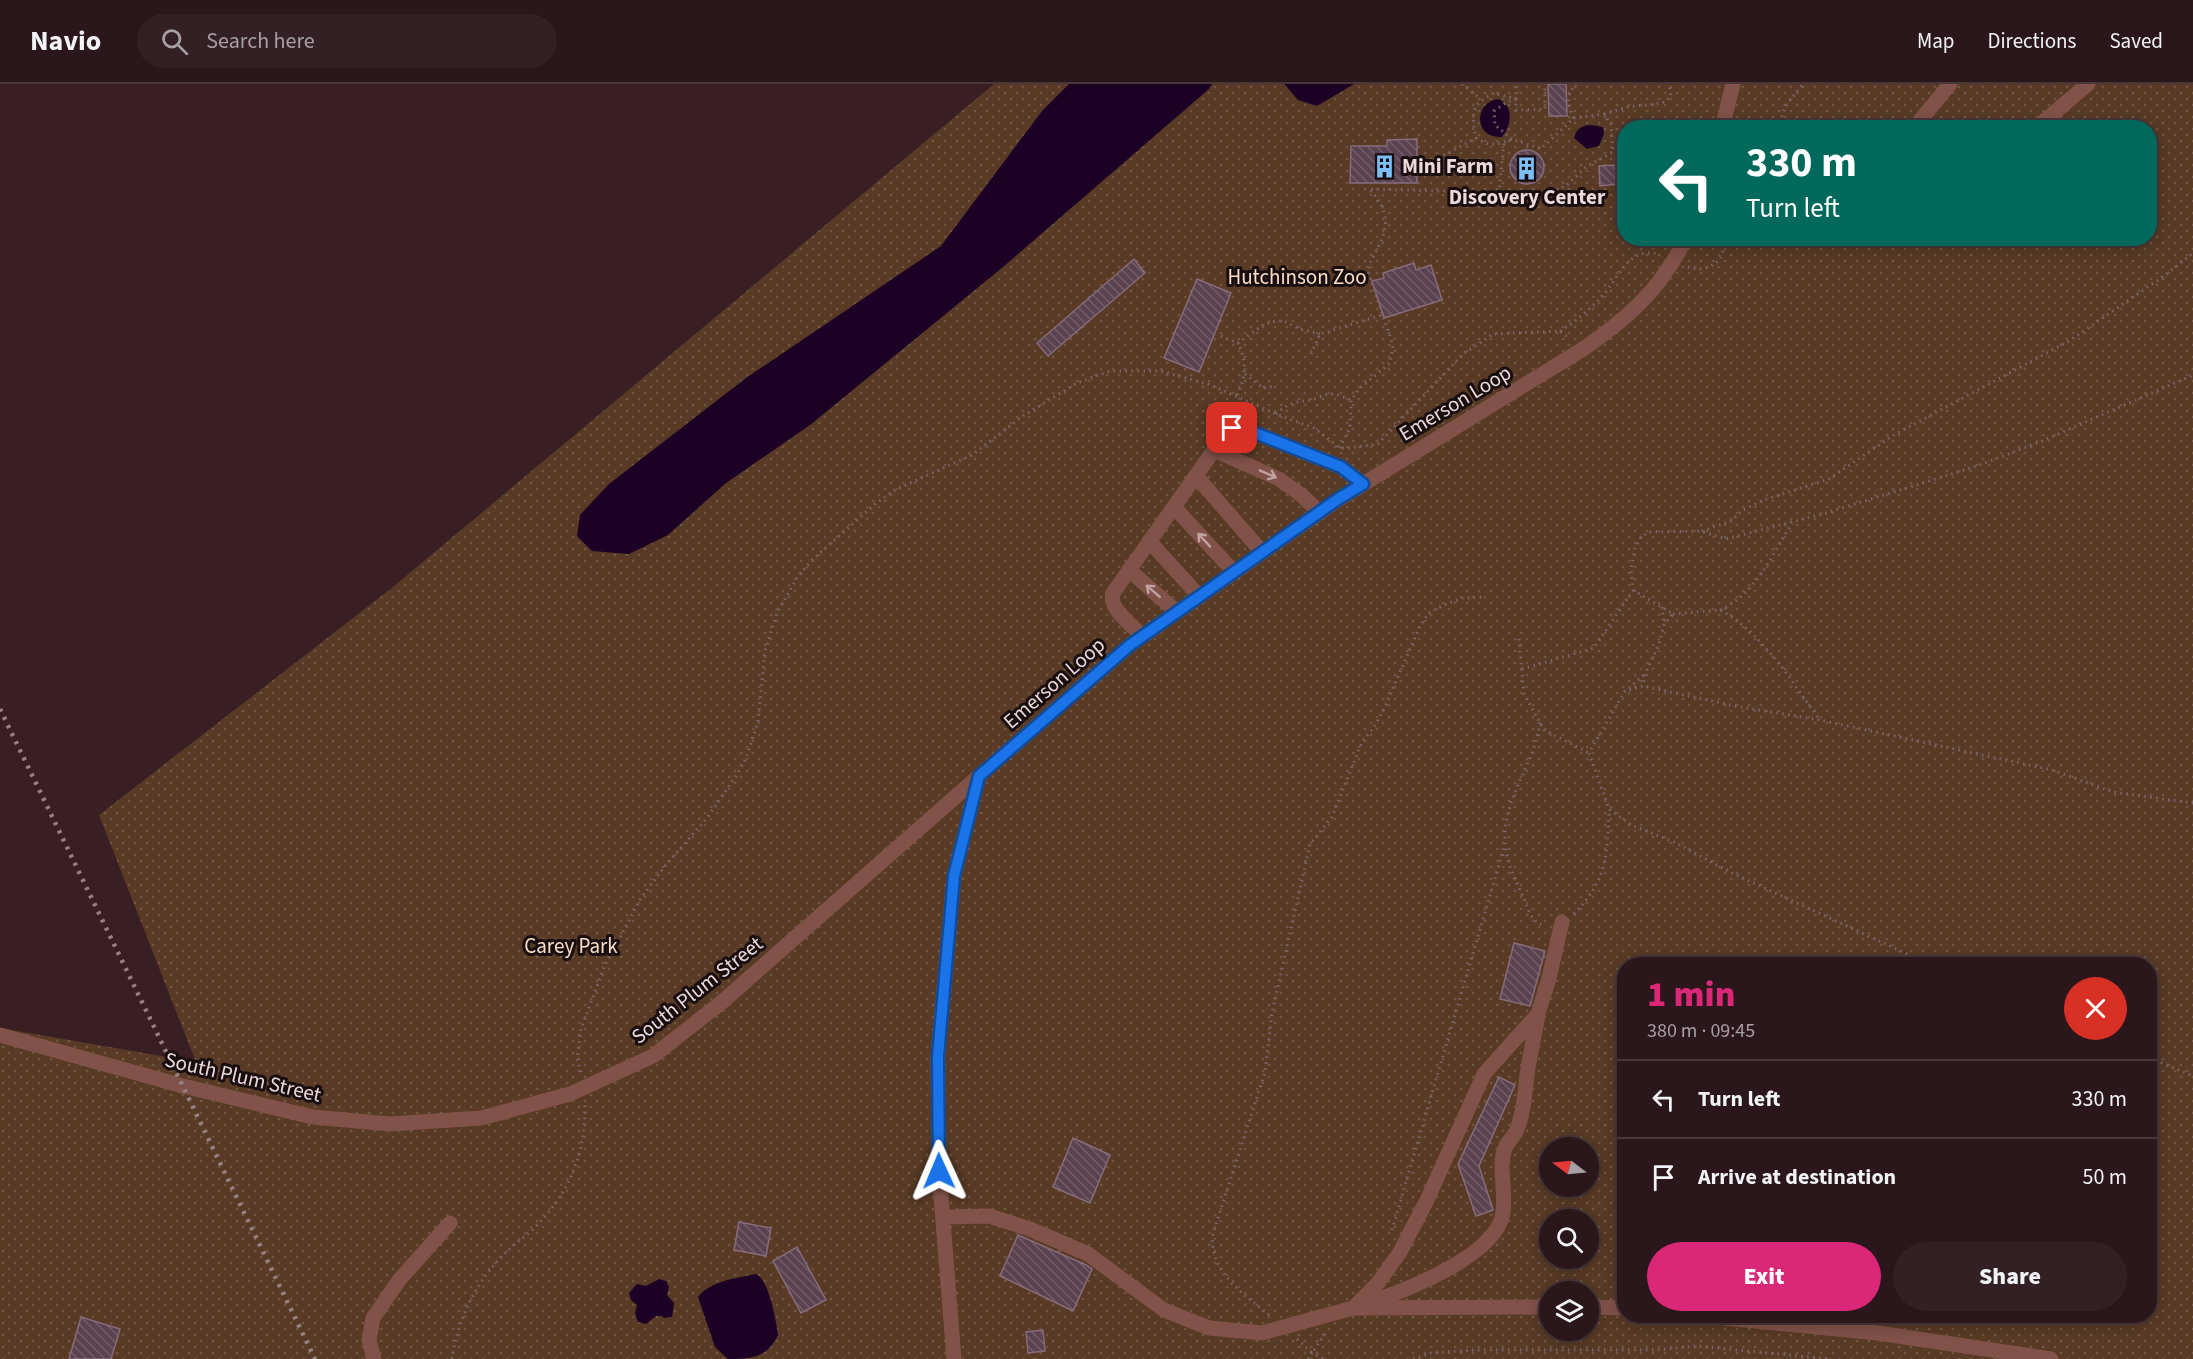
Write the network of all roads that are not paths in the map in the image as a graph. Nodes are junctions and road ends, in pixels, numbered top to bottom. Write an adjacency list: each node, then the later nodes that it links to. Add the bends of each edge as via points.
1 (1733, 84): 4 (street)
2 (1950, 84): 5 (street)
3 (2088, 84): 6 (street)
4 (1724, 120)
5 (1921, 120)
6 (2045, 120)
7 (1682, 246): 10 (street, Emerson Loop, via 1661,281 1609,331)
8 (1214, 450): 9 (street); 10 (street, via 1232,428 1248,430 1341,467); 12 (street, one-way to 12, via 1280,479)
9 (1196, 476): 11 (street); 14 (street)
10 (1363, 484): 12 (street, Emerson Loop)
11 (1174, 507): 13 (street); 16 (street, one-way to 11)
12 (1319, 512): 14 (street, Emerson Loop)
13 (1149, 541): 15 (street); 17 (street)
14 (1262, 552): 16 (street, Emerson Loop)
15 (1129, 570): 18 (street, one-way to 15); 19 (street, via 1111,599)
16 (1234, 572): 17 (street, Emerson Loop)
17 (1199, 596): 18 (street, Emerson Loop)
18 (1177, 612): 19 (street, Emerson Loop)
19 (1142, 636): 20 (street, Emerson Loop)
20 (979, 776): 23 (street, South Plum Street, via 722,1002 652,1056 584,1089 481,1118 390,1124 314,1117 183,1086); 24 (street, via 954,876 938,1056)
21 (1562, 922): 22 (street)
22 (1538, 1014): 29 (street, via 1484,1074 1400,1252 1378,1283); 29 (street, via 1517,1130 1505,1148 1502,1218 1491,1238 1437,1275)
23 (0, 1035)
24 (943, 1217): 29 (street, via 989,1216 1030,1229 1088,1254 1164,1310 1209,1328 1262,1333); 32 (street)
25 (450, 1223): 31 (street, via 400,1279 373,1318 369,1340)
26 (1539, 1307): 29 (street)
27 (1599, 1307): 28 (street)
28 (1617, 1308)
29 (1347, 1310)
30 (1776, 1323): 33 (street, via 1878,1333)
31 (374, 1359)
32 (954, 1359)
33 (2052, 1359)

